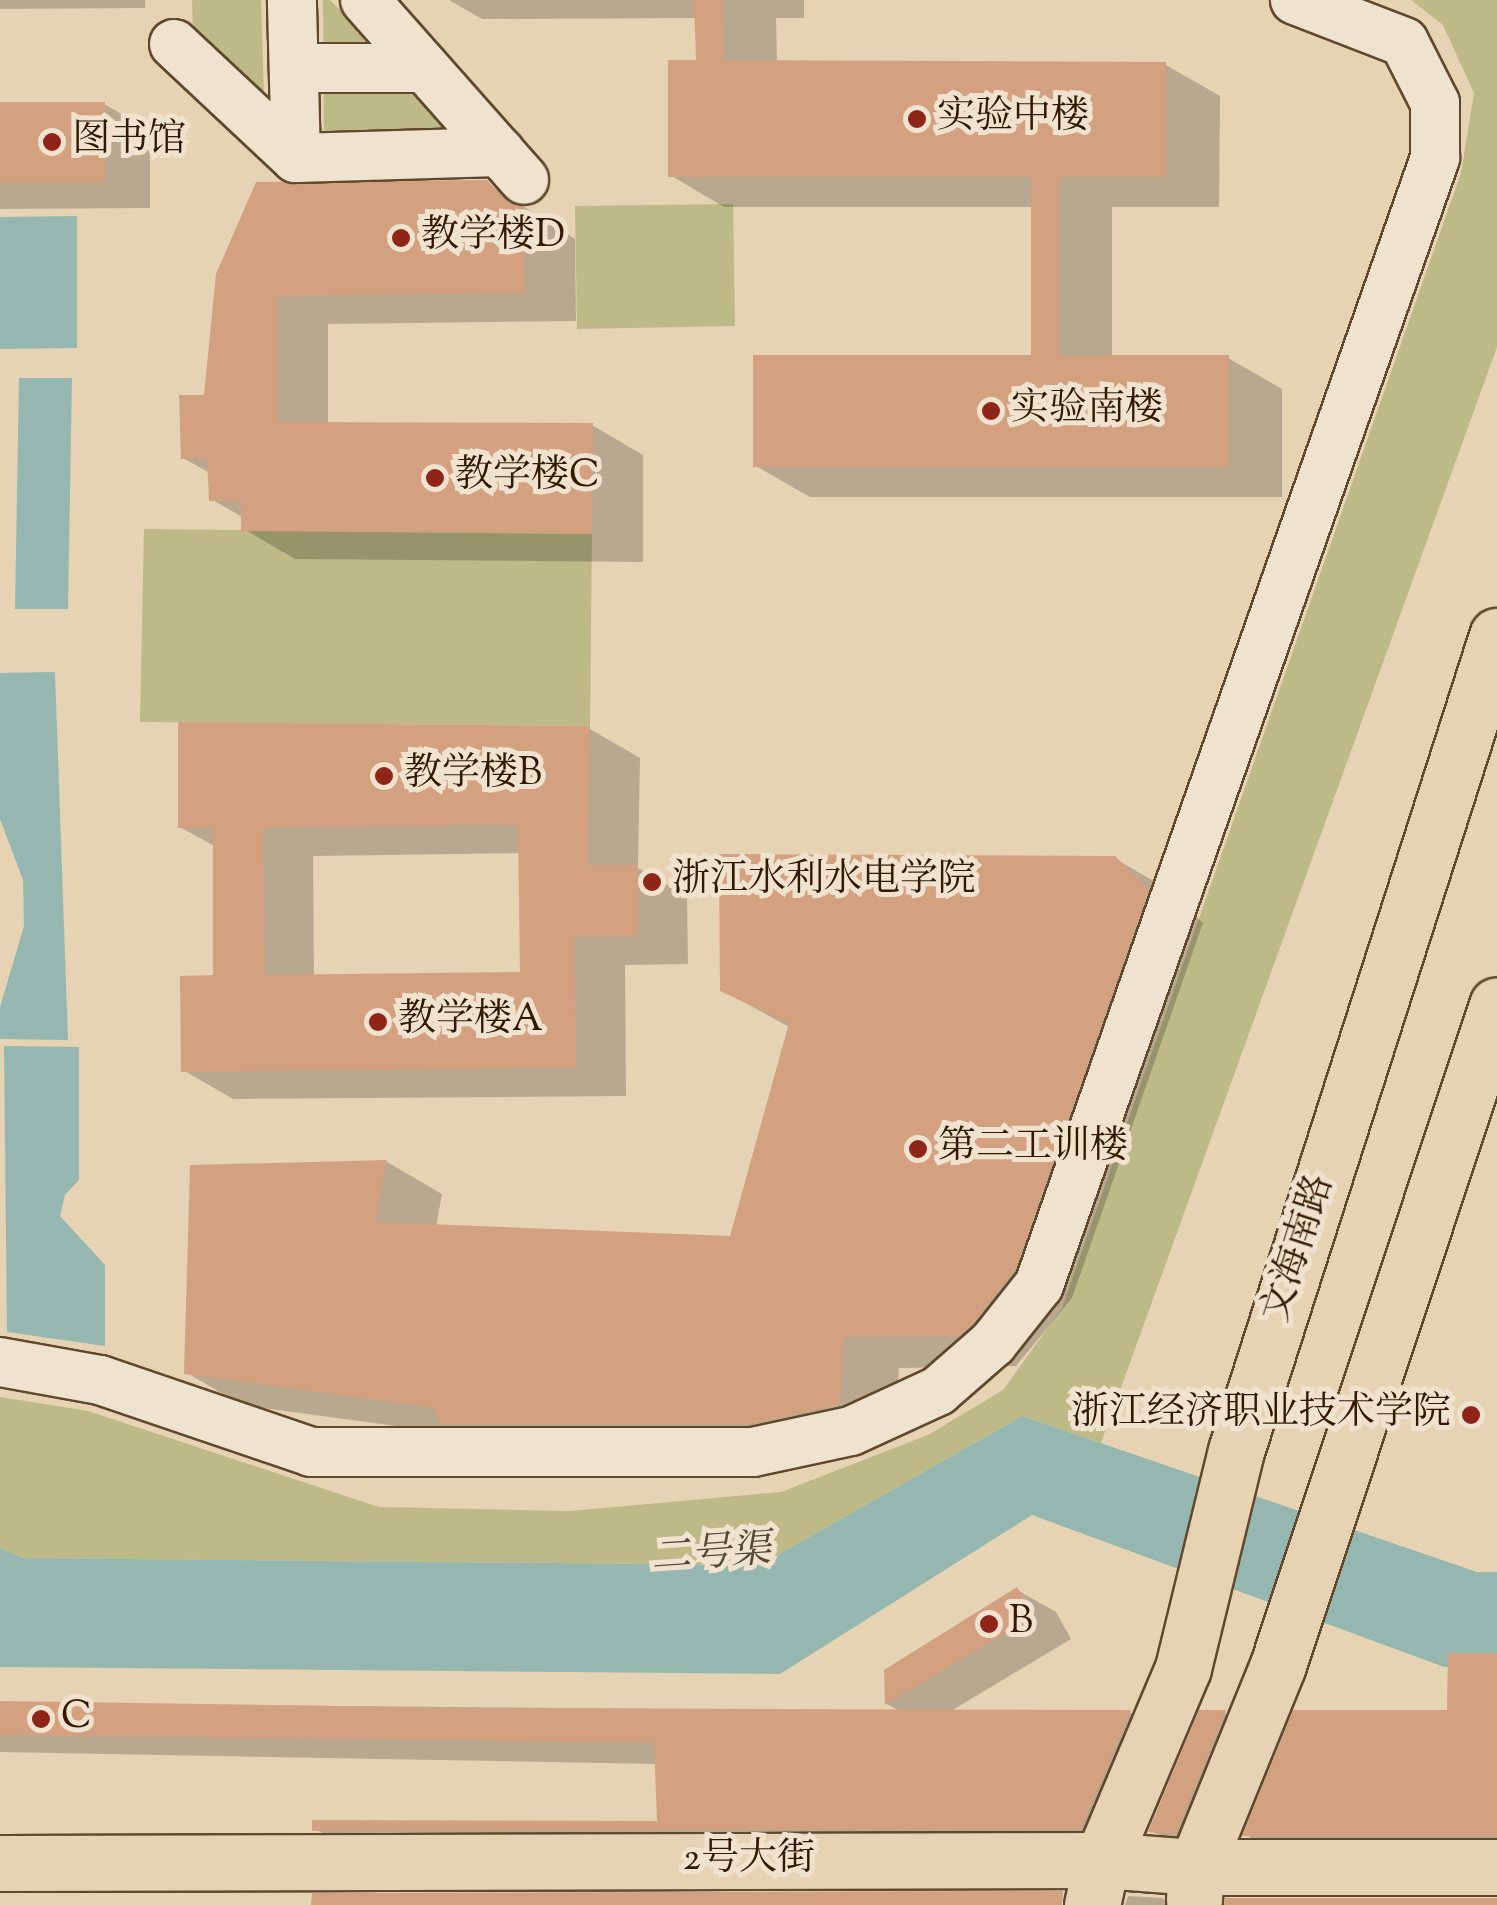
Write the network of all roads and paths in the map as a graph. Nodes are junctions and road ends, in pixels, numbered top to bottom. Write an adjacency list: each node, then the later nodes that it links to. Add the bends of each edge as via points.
1 (292, 0): 5 (street)
2 (365, 0): 6 (street)
3 (1294, 0): 10 (street, via 1404,42 1436,103 1436,158 1039,1285 993,1343 938,1392 904,1408 851,1431 753,1452 311,1452 100,1380)
4 (174, 44): 7 (street)
5 (294, 68): 6 (street); 7 (street)
6 (425, 68): 7 (street, via 512,166)
7 (296, 158)
8 (1497, 636): 13 (main road, 文海南路, via 1236,1451 1183,1668)
9 (1497, 1005): 14 (main road, via 1278,1666)
10 (0, 1362)
11 (0, 1863): 13 (main road, 2号大街)
12 (1497, 1867): 14 (main road, 2号大街)
13 (1097, 1882): 14 (main road, 2号大街)
14 (1195, 1886)

